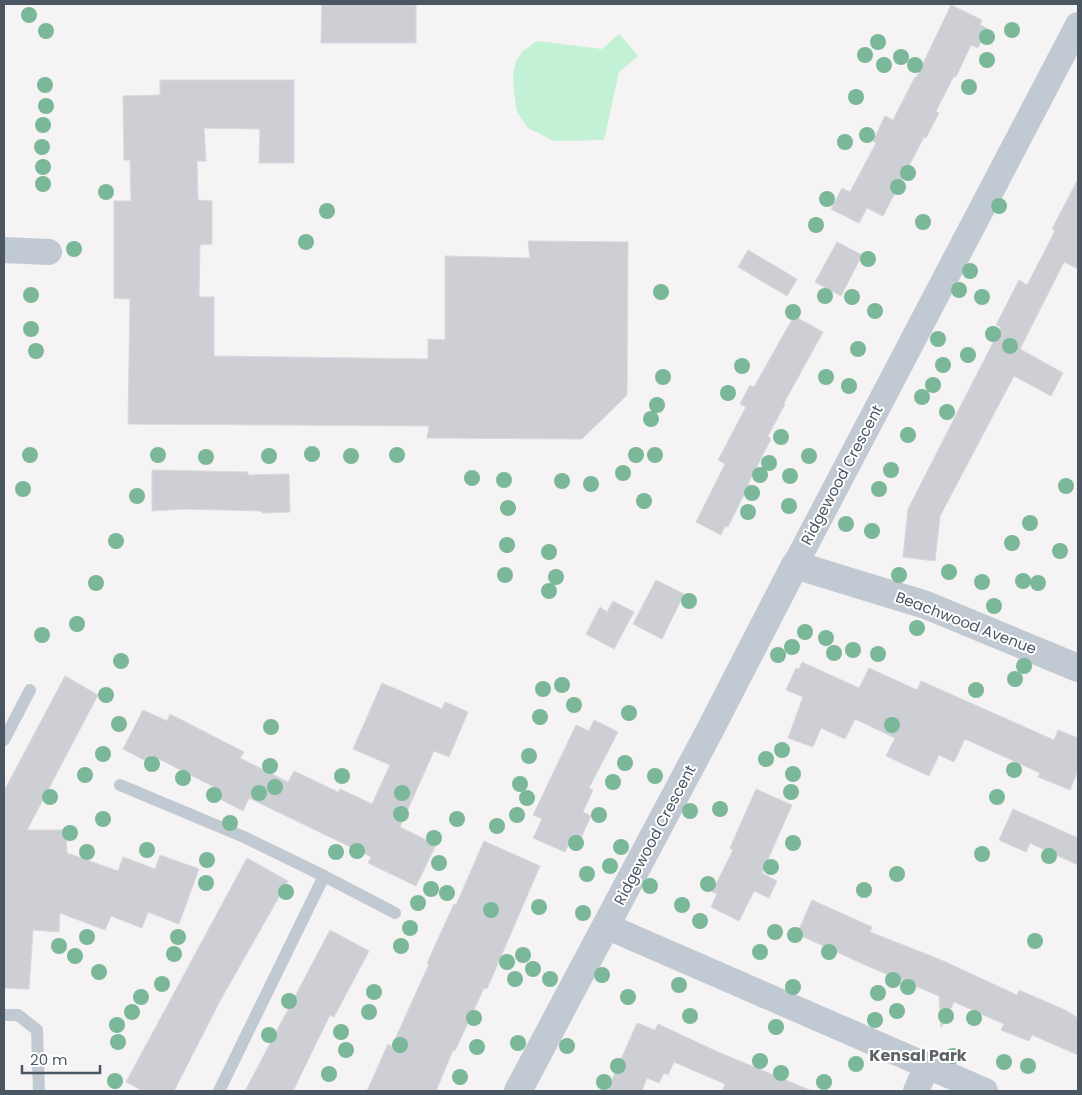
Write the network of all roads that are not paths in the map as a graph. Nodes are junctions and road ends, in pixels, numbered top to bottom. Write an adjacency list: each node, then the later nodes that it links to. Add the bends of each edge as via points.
1 (1078, 26): 4 (street, Ridgewood Crescent)
2 (4, 250): 3 (street)
3 (49, 252)
4 (795, 565): 5 (street, Beachwood Avenue, via 926,605); 11 (street, Ridgewood Crescent)
5 (1078, 668)
6 (30, 690): 7 (lane)
7 (4, 740)
8 (120, 785): 9 (lane, via 244,837)
9 (324, 876): 10 (lane); 15 (lane)
10 (395, 914)
11 (606, 926): 13 (street); 16 (street, Ridgewood Crescent)
12 (4, 1015): 14 (lane, via 18,1015 37,1030)
13 (927, 1066): 17 (street); 18 (street)
14 (39, 1091)
15 (219, 1091)
16 (518, 1091)
17 (916, 1091)
18 (984, 1091)

